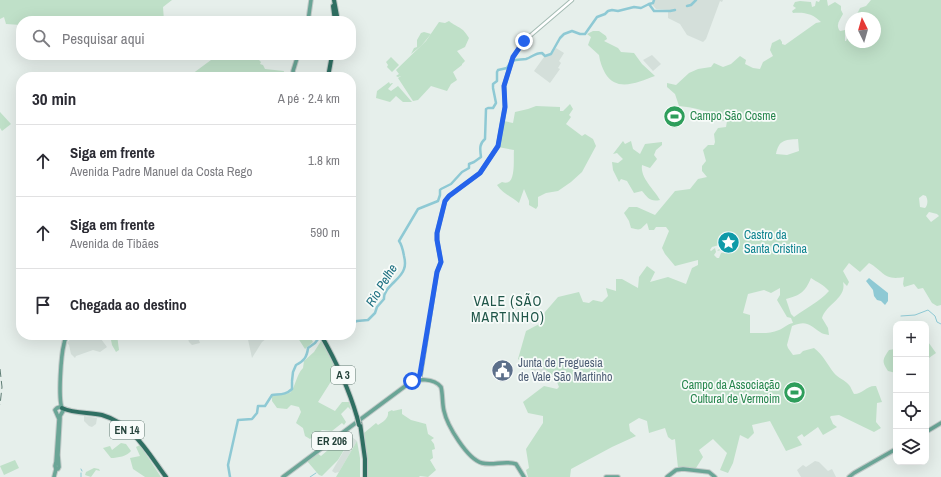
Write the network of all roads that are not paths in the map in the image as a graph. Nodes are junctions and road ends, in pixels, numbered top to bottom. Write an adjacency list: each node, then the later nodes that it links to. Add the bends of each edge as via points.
1 (311, 0): 4 (main road)
2 (333, 0): 5 (highway)
3 (572, 0): 12 (main road, via 524,41 513,57 504,88 505,107 498,146 482,170 445,202 437,237 441,262 437,272)
4 (309, 16)
5 (336, 16)
6 (296, 60): 8 (main road)
7 (332, 60): 9 (highway)
8 (293, 72)
9 (330, 72)
10 (66, 340): 13 (main road, via 60,392)
11 (325, 340): 15 (highway, A 3, via 343,371)
12 (420, 378): 15 (main road, ER 206); 23 (main road, ER 206, via 441,386 444,412 462,447 484,464 514,463 518,465)
13 (61, 408): 14 (main road); 14 (main road, via 55,410); 20 (highway, EN 14, via 103,416 124,425 138,439)
14 (60, 414): 19 (main road, via 57,467); 20 (highway, EN 14, via 66,412 99,416 121,426 134,436)
15 (359, 420): 21 (main road, ER 206); 22 (highway, A 3, via 365,459)
16 (941, 423): 17 (main road)
17 (929, 430)
18 (893, 451): 28 (main road)
19 (54, 477)
20 (165, 477)
21 (283, 477)
22 (364, 477)
23 (524, 477)
24 (606, 477): 25 (main road)
25 (618, 477)
26 (667, 477): 27 (main road, via 680,469 709,472)
27 (715, 477)
28 (849, 477)

